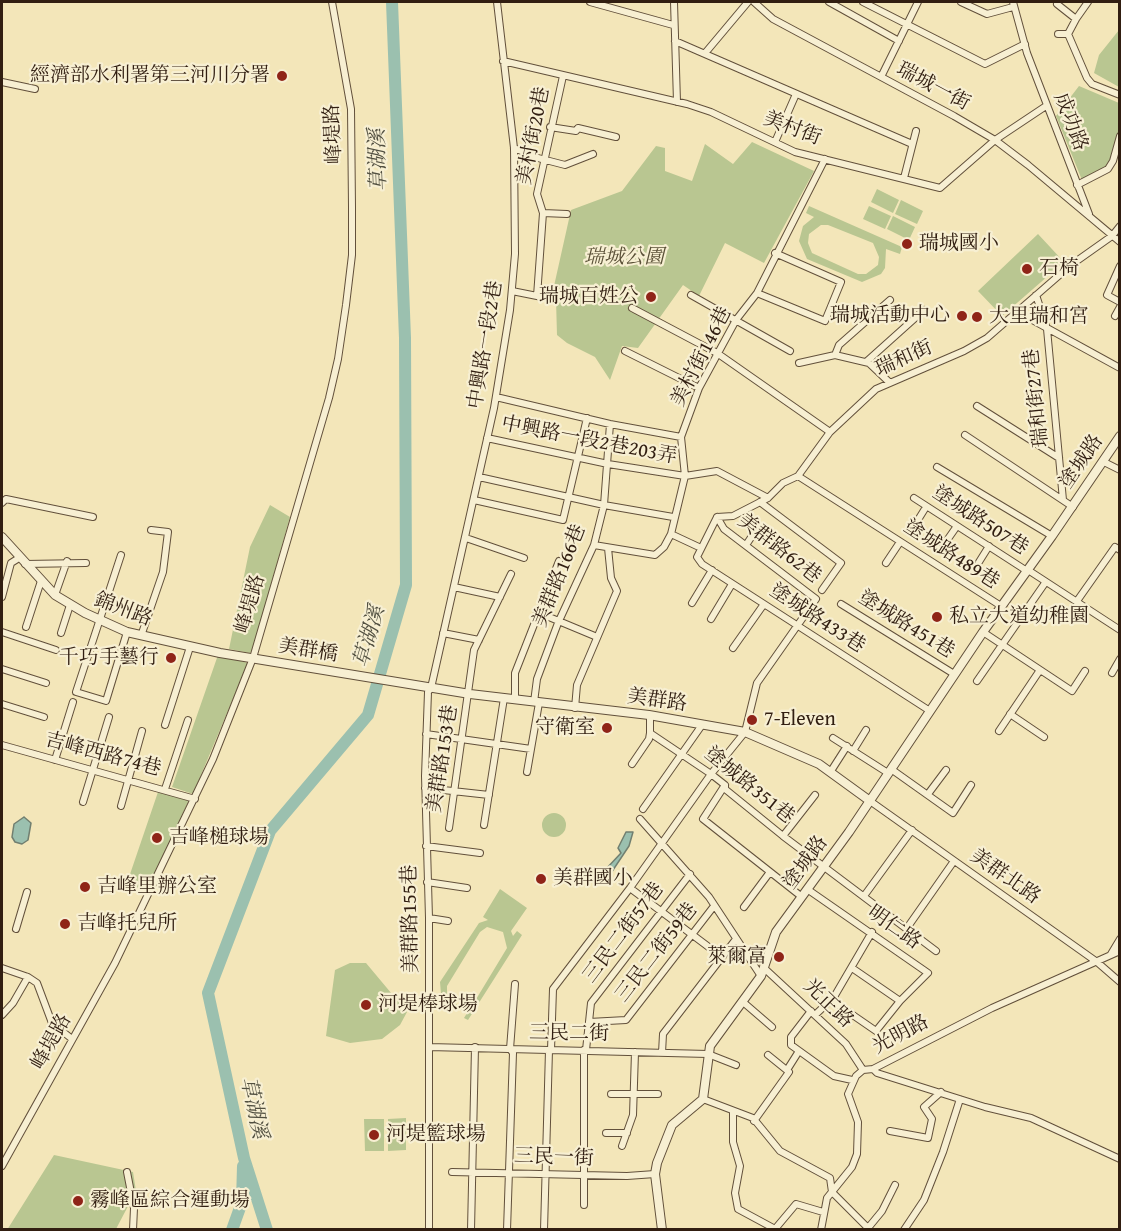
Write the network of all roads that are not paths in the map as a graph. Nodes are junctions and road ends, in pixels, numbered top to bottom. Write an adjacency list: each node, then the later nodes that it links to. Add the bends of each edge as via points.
1 (332, 2): 168 (street, 峰堤路, via 347,82 352,141 352,255 329,398)
2 (497, 2): 23 (street, 中興路一段2巷)
3 (591, 2): 16 (street)
4 (674, 2): 16 (street)
5 (748, 2): 22 (street)
6 (754, 2): 25 (street, 瑞城一街, via 772,20)
7 (829, 2): 20 (street)
8 (863, 2): 15 (street)
9 (918, 2): 15 (street)
10 (961, 2): 12 (street, via 987,14)
11 (1088, 2): 14 (street)
12 (1013, 4): 21 (street, 成功路)
13 (1057, 4): 14 (street)
14 (1076, 19): 18 (street)
15 (909, 23): 20 (street); 21 (street, via 985,64)
16 (674, 25): 19 (street)
17 (1058, 34): 18 (street)
18 (1068, 34): 29 (street, via 1092,84)
19 (675, 41): 22 (street); 30 (street)
20 (899, 41): 25 (street)
21 (1025, 44): 31 (street, 成功路)
22 (706, 52): 28 (street)
23 (503, 62): 24 (street, 美村街); 39 (street, 中興路一段2巷)
24 (562, 76): 30 (street, 美村街); 32 (street, 美村街20巷)
25 (881, 77): 36 (street, 瑞城一街)
26 (2, 82): 27 (street)
27 (35, 89)
28 (796, 94): 37 (street); 38 (street)
29 (1119, 95)
30 (677, 102): 37 (street, 美村街, via 711,112)
31 (1046, 106): 36 (street, 美村街); 44 (street, 成功路)
32 (550, 127): 35 (street, via 576,131 578,128); 42 (street, 美村街20巷)
33 (916, 130): 38 (street)
34 (1119, 136): 44 (street, via 1108,169)
35 (616, 137)
36 (994, 140): 43 (street, 美村街, via 940,188); 47 (street, 瑞城一街)
37 (775, 142): 41 (street, 美村街, via 795,152)
38 (912, 144): 43 (street)
39 (514, 148): 42 (street); 53 (street, 中興路一段2巷)
40 (592, 154): 42 (street, via 566,165)
41 (825, 159): 43 (street, 美村街); 51 (street, 美村街146巷)
42 (543, 160): 45 (street, 美村街20巷, via 537,194)
43 (904, 178)
44 (1077, 185): 47 (street, 成功路)
45 (543, 213): 46 (street); 57 (street, 美村街20巷)
46 (567, 214)
47 (1089, 215): 49 (street, 成功路)
48 (1119, 226): 49 (street, 瑞和街)
49 (1112, 236): 50 (street, 成功路); 56 (street, 瑞和街)
50 (1119, 242)
51 (775, 253): 54 (street, 美村街146巷); 54 (street, via 841,282 825,321)
52 (1119, 266): 60 (street, via 1107,295)
53 (512, 291): 57 (street); 77 (street, 中興路一段2巷)
54 (757, 293): 66 (street, 美村街146巷)
55 (691, 295): 66 (street)
56 (1036, 295): 64 (street, 瑞和街); 67 (street, 瑞和街27巷)
57 (537, 296): 58 (street)
58 (551, 299)
59 (890, 300): 71 (street, via 839,345)
60 (1119, 302)
61 (1119, 307): 65 (street)
62 (632, 308): 70 (street)
63 (924, 310): 72 (street)
64 (1016, 311): 67 (street); 75 (street, 瑞和街, via 987,338)
65 (1115, 316)
66 (736, 320): 69 (street); 70 (street, 美村街146巷)
67 (1047, 329): 74 (street); 87 (street, 瑞和街27巷)
68 (625, 351): 76 (street)
69 (790, 351)
70 (717, 353): 76 (street, 美村街146巷); 81 (street)
71 (835, 355): 72 (street); 73 (street)
72 (866, 362): 75 (street)
73 (799, 363)
74 (1119, 369)
75 (890, 383): 81 (street, 瑞和街, via 876,389)
76 (699, 388): 83 (street, 美村街146巷)
77 (496, 397): 79 (street); 85 (street, 中興路一段2巷)
78 (977, 406): 87 (street)
79 (587, 418): 80 (street); 86 (street)
80 (610, 424): 83 (street); 89 (street, 美群路166巷)
81 (830, 432): 93 (street, 瑞和街)
82 (964, 435): 99 (street)
83 (681, 436): 92 (street, 美村街146巷)
84 (1119, 436): 88 (street, 塗城路)
85 (487, 438): 86 (street, 中興路一段2巷203弄); 94 (street, 中興路一段2巷)
86 (578, 458): 89 (street, 中興路一段2巷203弄); 95 (street)
87 (1059, 458): 99 (street, 瑞和街27巷)
88 (1104, 462): 91 (street); 104 (street, 塗城路)
89 (608, 464): 92 (street, 中興路一段2巷203弄); 102 (street, 美群路166巷)
90 (937, 467): 113 (street)
91 (1119, 470)
92 (684, 476): 96 (street, 中興路一段2巷203弄, via 717,471); 105 (street, 美村街146巷)
93 (798, 476): 96 (street, 瑞和街, via 783,483); 116 (street, 塗城路489巷)
94 (479, 477): 95 (street); 98 (street, 中興路一段2巷)
95 (567, 497): 98 (street, via 562,519); 102 (street)
96 (768, 498): 100 (street, 瑞和街)
97 (914, 498): 103 (street, 塗城路507巷)
98 (474, 500): 115 (street, 中興路一段2巷)
99 (1063, 500): 104 (street)
100 (760, 502): 106 (street, 瑞和街, via 733,516); 139 (street, via 842,563)
101 (2, 503): 107 (street, via 6,499)
102 (604, 505): 105 (street); 117 (street, 美群路166巷)
103 (926, 507): 108 (street, 塗城路507巷); 110 (street)
104 (1072, 507): 113 (street, 塗城路)
105 (674, 517): 112 (street, 美村街146巷)
106 (717, 517): 118 (street, 美群路62巷, via 724,529); 122 (street)
107 (93, 518)
108 (957, 526): 119 (street); 120 (street, 塗城路507巷)
109 (758, 527): 118 (street)
110 (913, 528)
111 (151, 530): 161 (street, via 168,532 163,572)
112 (671, 534): 121 (street, via 656,555); 122 (street)
113 (1052, 536): 133 (street, 塗城路)
114 (2, 537): 126 (street, 錦州路)
115 (466, 538): 125 (street); 138 (street, 中興路一段2巷)
116 (900, 542): 131 (street); 148 (street, 塗城路489巷)
117 (594, 545): 121 (street); 152 (street, 美群路166巷)
118 (746, 545): 153 (street, 美群路62巷, via 816,599)
119 (943, 546)
120 (989, 546): 130 (street); 133 (street, 塗城路507巷)
121 (608, 548): 162 (street, via 611,578 617,591)
122 (701, 548): 132 (street, 塗城路433巷, via 697,557)
123 (1119, 550): 143 (street, via 1116,548)
124 (121, 555): 150 (street)
125 (524, 558)
126 (22, 561): 127 (street); 135 (street, 錦州路); 141 (street, via 11,563)
127 (67, 561): 129 (street); 140 (street)
128 (559, 561): 149 (street)
129 (86, 562)
130 (979, 562)
131 (886, 563)
132 (712, 570): 137 (street, 塗城路433巷); 144 (street)
133 (1028, 570): 136 (street, 塗城路507巷); 148 (street, 塗城路)
134 (511, 574): 142 (street, 美群路153巷)
135 (41, 581): 140 (street, 錦州路); 154 (street)
136 (1045, 583): 143 (street, 塗城路507巷); 164 (street)
137 (732, 584): 145 (street, 塗城路433巷); 151 (street)
138 (454, 587): 142 (street); 160 (street, 中興路一段2巷)
139 (822, 590)
140 (55, 595): 147 (street, 錦州路)
141 (2, 597)
142 (500, 597): 163 (street, 美群路153巷)
143 (1077, 601): 155 (street, 塗城路507巷)
144 (692, 603)
145 (764, 604): 153 (street, 塗城路433巷); 166 (street)
146 (841, 604): 174 (street, 塗城路451巷)
147 (70, 605): 150 (street, 錦州路); 159 (street)
148 (1001, 606): 158 (street, 塗城路)
149 (537, 612): 152 (street); 181 (street, via 514,673)
150 (98, 619): 157 (street, 錦州路); 157 (street, via 76,692 106,701)
151 (711, 619)
152 (559, 621): 162 (street); 183 (street, 美群路166巷, via 537,679)
153 (796, 626): 186 (street, 塗城路433巷); 197 (street, 美群路62巷, via 756,683)
154 (26, 627)
155 (1119, 630)
156 (2, 632): 167 (street)
157 (127, 632): 161 (street, 錦州路)
158 (983, 632): 164 (street); 174 (street, 塗城路)
159 (61, 633)
160 (443, 633): 163 (street); 178 (street, 中興路一段2巷)
161 (141, 636): 165 (street, 錦州路)
162 (597, 637): 185 (street, via 577,685)
163 (479, 640): 179 (street, 美群路153巷, via 474,650)
164 (1003, 644): 171 (street); 175 (street)
165 (190, 647): 168 (street, 錦州路); 192 (street)
166 (734, 648)
167 (56, 650)
168 (256, 659): 177 (street, 美群橋); 225 (street, 峰堤路)
169 (1119, 659): 173 (street)
170 (2, 669): 176 (street)
171 (1040, 670): 172 (street, via 1071,691); 187 (street)
172 (1085, 671)
173 (1113, 673)
174 (954, 674): 186 (street, 塗城路)
175 (977, 681)
176 (46, 683)
177 (421, 686): 178 (street, 美群路)
178 (432, 688): 179 (street, 美群路); 199 (street, 美群路155巷, via 428,692)
179 (470, 694): 180 (street, 美群路); 202 (street, 美群路153巷)
180 (504, 698): 181 (street, 美群路); 204 (street)
181 (515, 700): 183 (street, 美群路)
182 (73, 702): 208 (street)
183 (537, 703): 185 (street, 美群路); 206 (street, 美群路166巷)
184 (2, 704): 189 (street)
185 (575, 708): 188 (street, 美群路)
186 (930, 711): 212 (street, 塗城路)
187 (1010, 714): 196 (street); 200 (street)
188 (650, 716): 193 (street, 美群路); 198 (street)
189 (44, 717)
190 (109, 717): 213 (street)
191 (188, 720): 220 (street)
192 (165, 725)
193 (702, 725): 197 (street, 美群路); 207 (street)
194 (866, 730): 205 (street)
195 (142, 731): 216 (street)
196 (999, 731)
197 (745, 732): 211 (street, 美群路); 215 (street)
198 (650, 733): 207 (street, 塗城路351巷); 209 (street)
199 (426, 734): 202 (street); 219 (street, 美群路155巷)
200 (1044, 737)
201 (833, 738): 205 (street)
202 (463, 740): 204 (street); 221 (street, 美群路153巷)
203 (2, 744): 208 (street, 吉峰西路74巷)
204 (497, 744): 206 (street); 223 (street)
205 (850, 748): 211 (street); 212 (street)
206 (531, 749): 214 (street, 美群路166巷)
207 (682, 753): 215 (street, 塗城路351巷); 229 (street)
208 (55, 760): 213 (street, 吉峰西路74巷)
209 (632, 764)
210 (946, 770): 222 (street)
211 (831, 771): 226 (street, 美群路)
212 (890, 771): 222 (street); 226 (street, 塗城路)
213 (93, 772): 216 (street, 吉峰西路74巷); 227 (street)
214 (527, 772)
215 (711, 774): 217 (street, 塗城路351巷); 235 (street)
216 (128, 782): 220 (street, 吉峰西路74巷); 228 (street)
217 (725, 785): 234 (street, 塗城路351巷, via 725,789); 240 (street, 明仁路, via 703,819)
218 (971, 785): 222 (street, via 953,813)
219 (425, 788): 221 (street); 236 (street, 美群路155巷)
220 (165, 789): 225 (street, 吉峰西路74巷)
221 (455, 791): 223 (street); 232 (street, 美群路153巷)
222 (928, 794)
223 (489, 795): 231 (street)
224 (815, 795): 234 (street)
225 (195, 799): 277 (street, 峰堤路, via 115,963)
226 (870, 801): 233 (street, 美群北路); 239 (street, 塗城路)
227 (83, 802)
228 (121, 806)
229 (643, 809)
230 (640, 819): 235 (street, 光正路)
231 (484, 825)
232 (449, 828)
233 (912, 830): 238 (street, 美群北路); 247 (street)
234 (783, 836): 239 (street, 塗城路351巷)
235 (661, 842): 241 (street, 光正路); 244 (street)
236 (426, 846): 237 (street); 242 (street, 美群路155巷)
237 (480, 853)
238 (954, 861): 253 (street); 263 (street, 美群北路)
239 (824, 867): 246 (street, 塗城路); 247 (street, 塗城路351巷)
240 (770, 872): 246 (street, 明仁路); 249 (street)
241 (690, 874): 248 (street, 光正路); 250 (street, 三民二街57巷)
242 (427, 882): 243 (street); 251 (street, 美群路155巷)
243 (467, 888)
244 (630, 888): 250 (street); 281 (street, via 553,989)
245 (27, 892): 254 (street)
246 (804, 893): 255 (street, 明仁路); 266 (street, 塗城路, via 776,932)
247 (864, 896): 253 (street, 塗城路351巷)
248 (714, 906): 256 (street, 三民二街59巷); 257 (street, 光正路)
249 (744, 908)
250 (660, 911): 256 (street); 275 (street, 三民二街57巷, via 591,1004)
251 (429, 918): 252 (street); 278 (street, 美群路155巷)
252 (448, 921)
253 (907, 928): 259 (street, 塗城路351巷)
254 (16, 929)
255 (872, 932): 265 (street); 271 (street, 明仁路, via 928,973)
256 (692, 935): 262 (street); 275 (street, 三民二街59巷, via 626,1020)
257 (736, 939): 262 (street); 266 (street, 光正路)
258 (1119, 939): 261 (street)
259 (936, 951)
260 (1119, 951): 261 (street, 光明路)
261 (1110, 955): 263 (street, 光明路)
262 (722, 957): 285 (street, via 663,1034)
263 (1097, 962): 268 (street, 美群北路); 289 (street, 光明路, via 964,1021)
264 (2, 968): 267 (street)
265 (852, 968): 270 (street); 271 (street)
266 (762, 972): 272 (street, 塗城路); 273 (street, 光正路)
267 (28, 977): 274 (street); 277 (street, via 37,983 52,1023)
268 (1119, 982)
269 (515, 984): 280 (street)
270 (831, 1000): 271 (street, via 876,1031); 273 (street)
271 (900, 1001)
272 (743, 1002): 276 (street); 286 (street, 塗城路)
273 (813, 1013): 283 (street, via 791,1037 790,1045); 291 (street, 光正路, via 846,1044)
274 (2, 1015)
275 (589, 1022): 282 (street, 三民二街57巷)
276 (772, 1027)
277 (72, 1039): 306 (street, 峰堤路)
278 (429, 1047): 279 (street, 三民二街); 318 (street, 美群路155巷)
279 (475, 1047): 280 (street, 三民二街); 307 (street)
280 (510, 1049): 281 (street, 三民二街); 310 (street, via 513,1053)
281 (550, 1050): 282 (street, 三民二街); 311 (street)
282 (585, 1050): 284 (street, 三民二街); 313 (street, 三民二街57巷)
283 (799, 1051): 290 (street); 292 (street, via 834,1076)
284 (635, 1052): 285 (street, 三民二街); 295 (street)
285 (662, 1053): 286 (street, 三民二街)
286 (708, 1054): 288 (street, 三民二街); 297 (street, 塗城路)
287 (768, 1055): 290 (street)
288 (735, 1062)
289 (873, 1069): 291 (street); 293 (street, 光明路)
290 (787, 1070): 300 (street)
291 (863, 1070): 292 (street)
292 (852, 1080): 315 (street, via 848,1094 858,1122 859,1141 854,1163)
293 (942, 1092): 298 (street, 光明路); 301 (street, via 924,1107 932,1119 928,1138)
294 (611, 1094): 295 (street)
295 (634, 1094): 296 (street); 303 (street)
296 (658, 1094)
297 (703, 1099): 299 (street); 312 (street, via 672,1125)
298 (960, 1099): 305 (street, 光明路, via 1031,1118); 326 (street, via 924,1200)
299 (734, 1112): 300 (street); 317 (street, via 733,1142 740,1166 735,1193 738,1209 775,1229 796,1204)
300 (754, 1121): 315 (street, via 780,1151 830,1178)
301 (890, 1131)
302 (606, 1132): 303 (street)
303 (627, 1133): 304 (street)
304 (622, 1146)
305 (1119, 1159)
306 (2, 1166)
307 (472, 1171): 309 (street, 三民一街); 310 (street, 三民一街); 321 (street)
308 (127, 1172): 320 (street, via 134,1208)
309 (452, 1172)
310 (508, 1173): 311 (street, 三民一街); 322 (street)
311 (546, 1174): 313 (street, 三民一街); 323 (street)
312 (655, 1174): 313 (street, 三民一街); 324 (street)
313 (583, 1175): 316 (street, 三民二街57巷)
314 (895, 1185): 319 (street)
315 (832, 1192): 317 (street); 319 (street)
316 (584, 1204)
317 (823, 1212): 325 (street)
318 (429, 1227)
319 (869, 1229)
320 (133, 1230)
321 (471, 1230)
322 (507, 1230)
323 (544, 1230)
324 (662, 1230)
325 (821, 1230)
326 (904, 1230)

